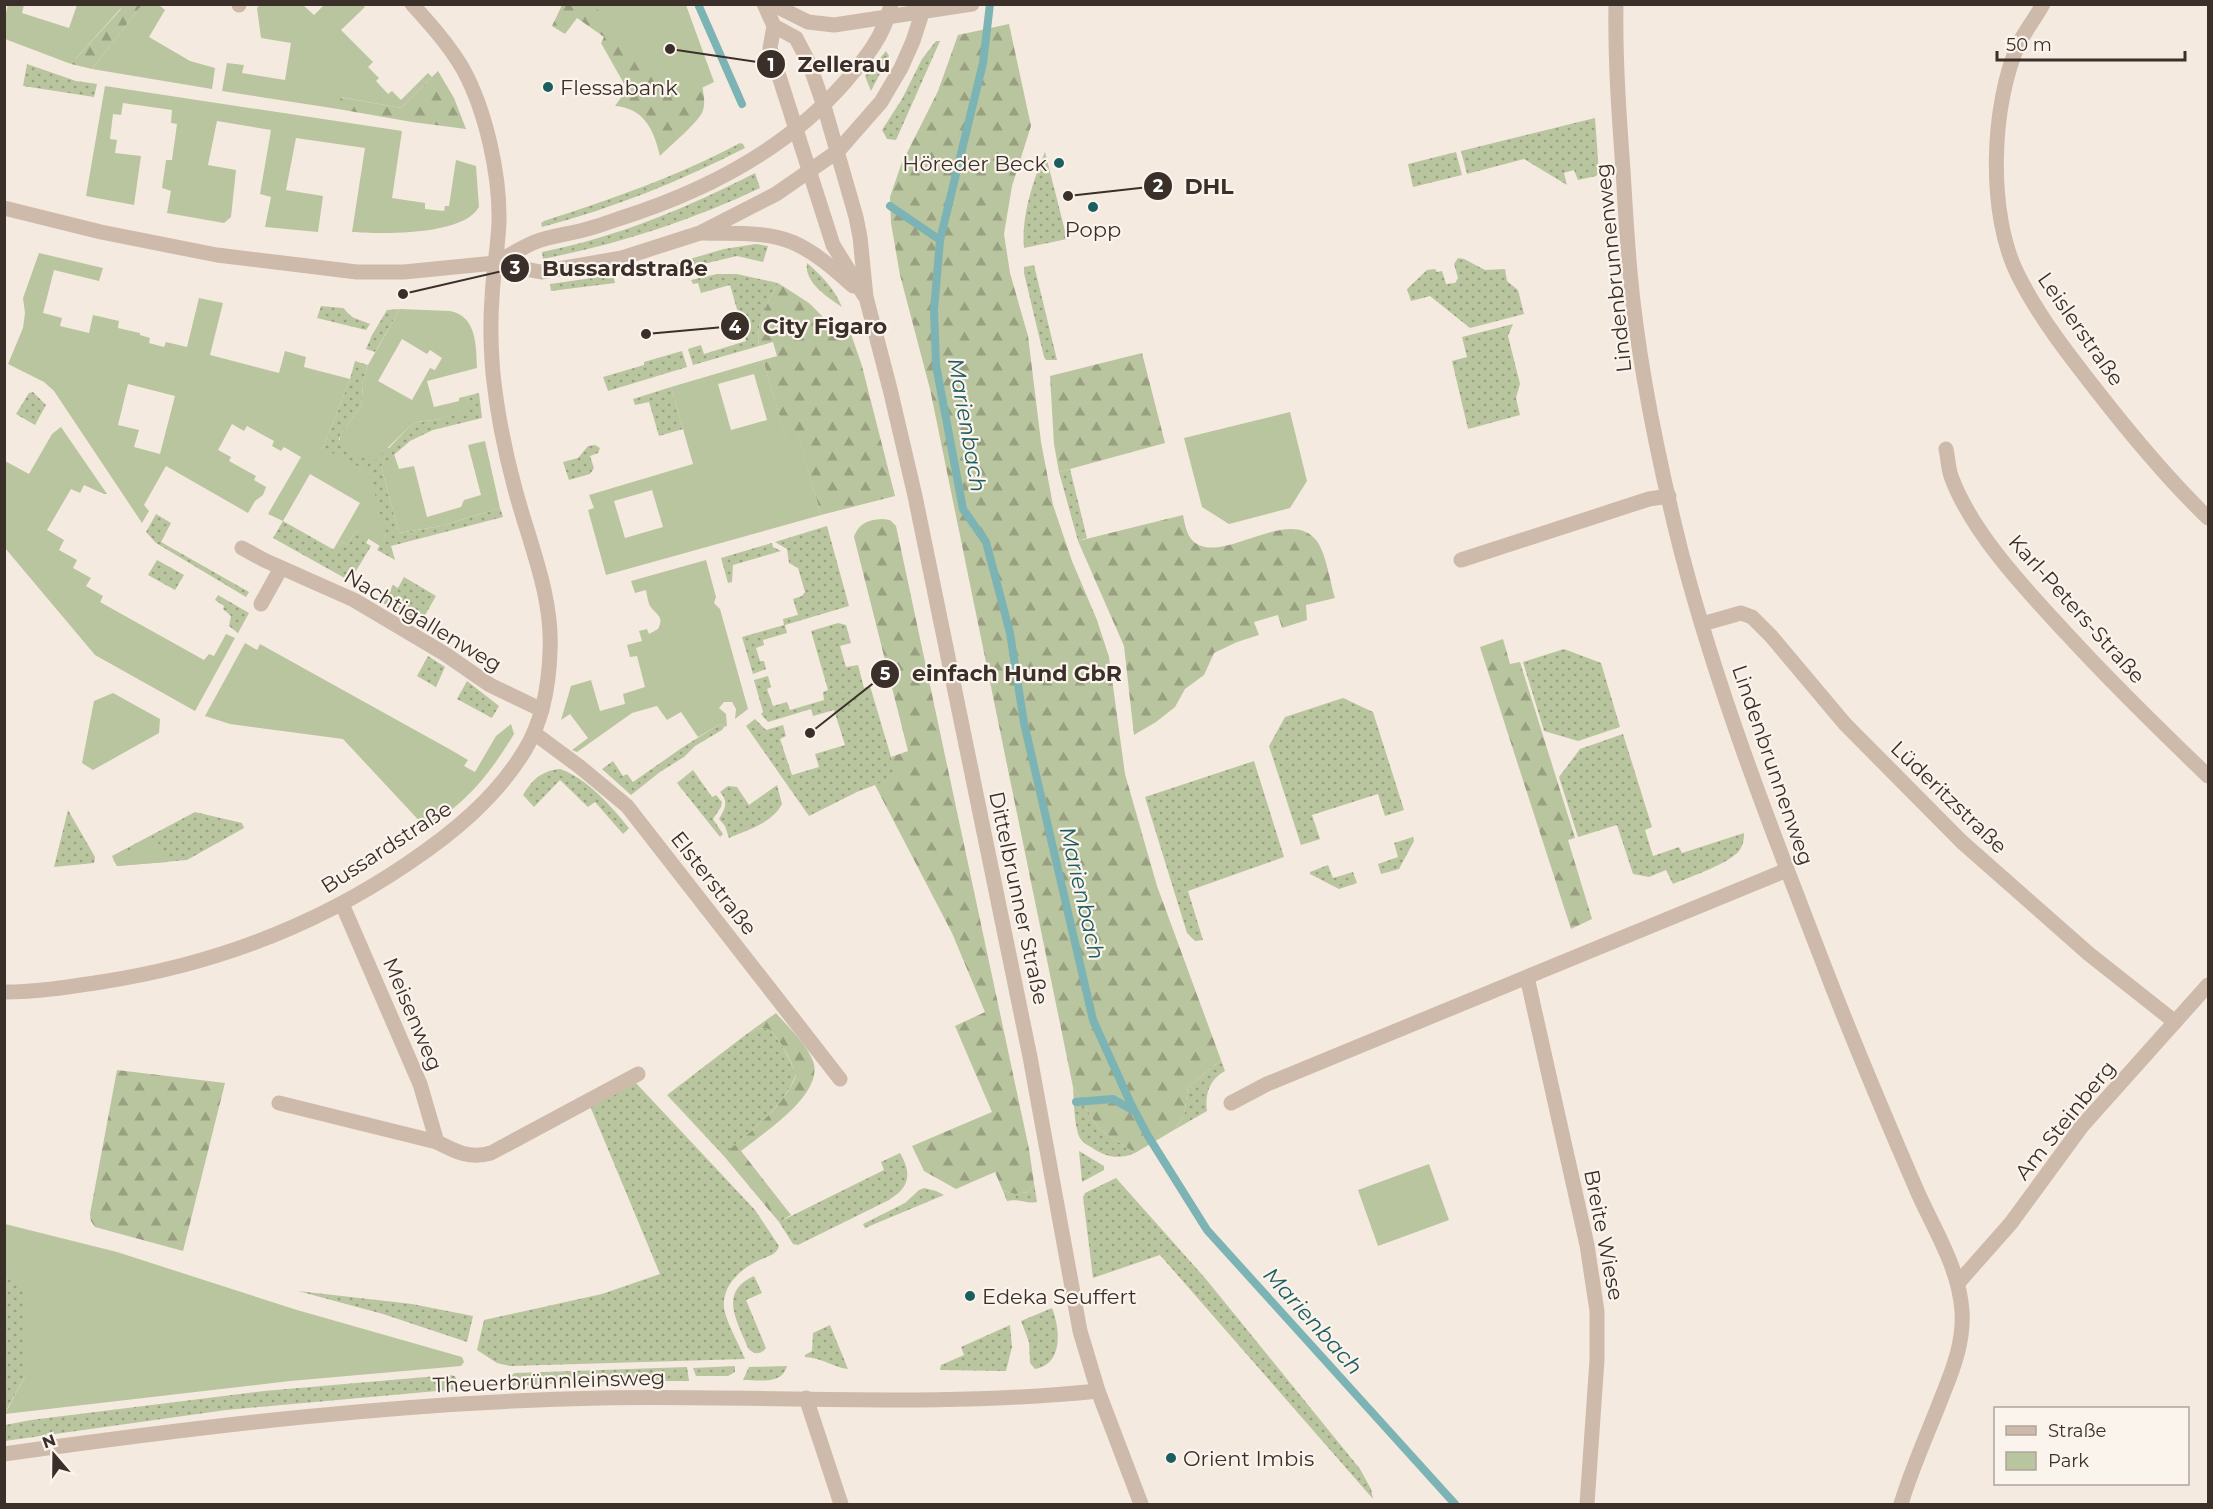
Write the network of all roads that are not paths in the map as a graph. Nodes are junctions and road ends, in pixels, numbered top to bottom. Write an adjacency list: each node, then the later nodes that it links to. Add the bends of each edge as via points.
1 (412, 4): 16 (street, Bussardstraße, via 450,49 472,87 489,138 499,221)
2 (764, 4): 9 (street, Dittelbrunner Straße)
3 (772, 4): 8 (street, via 822,25)
4 (1616, 4): 19 (street, Lindenbrunnenweg, via 1630,274)
5 (2043, 4): 20 (street, Leislerstraße, via 2020,43 2002,93 1998,194 2005,242 2017,273 2044,320 2106,402)
6 (968, 5): 7 (street)
7 (925, 8): 8 (street); 12 (street, via 901,68 881,102)
8 (890, 10): 10 (street, via 878,40)
9 (774, 26): 10 (street, Dittelbrunner Straße, via 796,38); 11 (street, Dittelbrunner Straße, via 770,48)
10 (824, 106): 11 (street); 12 (street, Dittelbrunner Straße)
11 (796, 129): 13 (street, Dittelbrunner Straße); 16 (street, via 761,156 700,188 621,219 536,241)
12 (838, 151): 13 (street); 17 (street, Dittelbrunner Straße, via 860,237)
13 (809, 172): 15 (street, via 776,194); 17 (street, Dittelbrunner Straße, via 833,245)
14 (4, 208): 16 (street, via 217,255 320,269 404,272)
15 (700, 233): 16 (street, via 622,258 541,272); 17 (street, via 758,235 791,242 830,266)
16 (495, 263): 26 (street, Bussardstraße, via 491,302 494,376 514,486 549,620 549,674)
17 (866, 297): 41 (street, Dittelbrunner Straße, via 915,496 1030,1057 1080,1331)
18 (1946, 449): 28 (street, Karl-Peters-Straße, via 1951,475 1973,521 2002,561 2086,655)
19 (1669, 496): 22 (street, via 1649,499); 25 (street, Lindenbrunnenweg)
20 (2208, 518)
21 (242, 548): 23 (street, Nachtigallenweg)
22 (1461, 560)
23 (281, 568): 24 (street); 26 (street, Nachtigallenweg, via 354,600 490,685)
24 (261, 604)
25 (1702, 624): 29 (street, Lindenbrunnenweg); 34 (street, Lüderitzstraße, via 1741,613 1752,617 1845,723 1962,842 2089,954)
26 (542, 710): 27 (street, Bussardstraße)
27 (534, 733): 30 (street, Bussardstraße, via 502,783 474,814 429,849); 36 (street, Elsterstraße, via 627,806)
28 (2208, 776)
29 (1787, 870): 31 (street); 40 (street, Lindenbrunnenweg, via 1852,1037)
30 (342, 904): 33 (street, Bussardstraße, via 270,938 181,967 84,985); 39 (street, Meisenweg, via 420,1084)
31 (1527, 976): 38 (street, via 1267,1084); 46 (street, Breite Wiese, via 1587,1245 1597,1311)
32 (2208, 985): 34 (street, Am Steinberg)
33 (4, 992)
34 (2175, 1022): 40 (street, Am Steinberg, via 2082,1126 2011,1223)
35 (638, 1074): 39 (street, via 491,1153 467,1156)
36 (840, 1079)
37 (279, 1103): 39 (street)
38 (1231, 1103)
39 (437, 1142)
40 (1958, 1283): 47 (street, Lindenbrunnenweg, via 1963,1328 1957,1357)
41 (1098, 1391): 42 (street, Theuerbrünnleinsweg, via 973,1400); 45 (street, Dittelbrunner Straße)
42 (806, 1398): 43 (street, Theuerbrünnleinsweg, via 491,1401 272,1419); 44 (street)
43 (4, 1454)
44 (841, 1504)
45 (1141, 1504)
46 (1587, 1504)
47 (1901, 1504)

